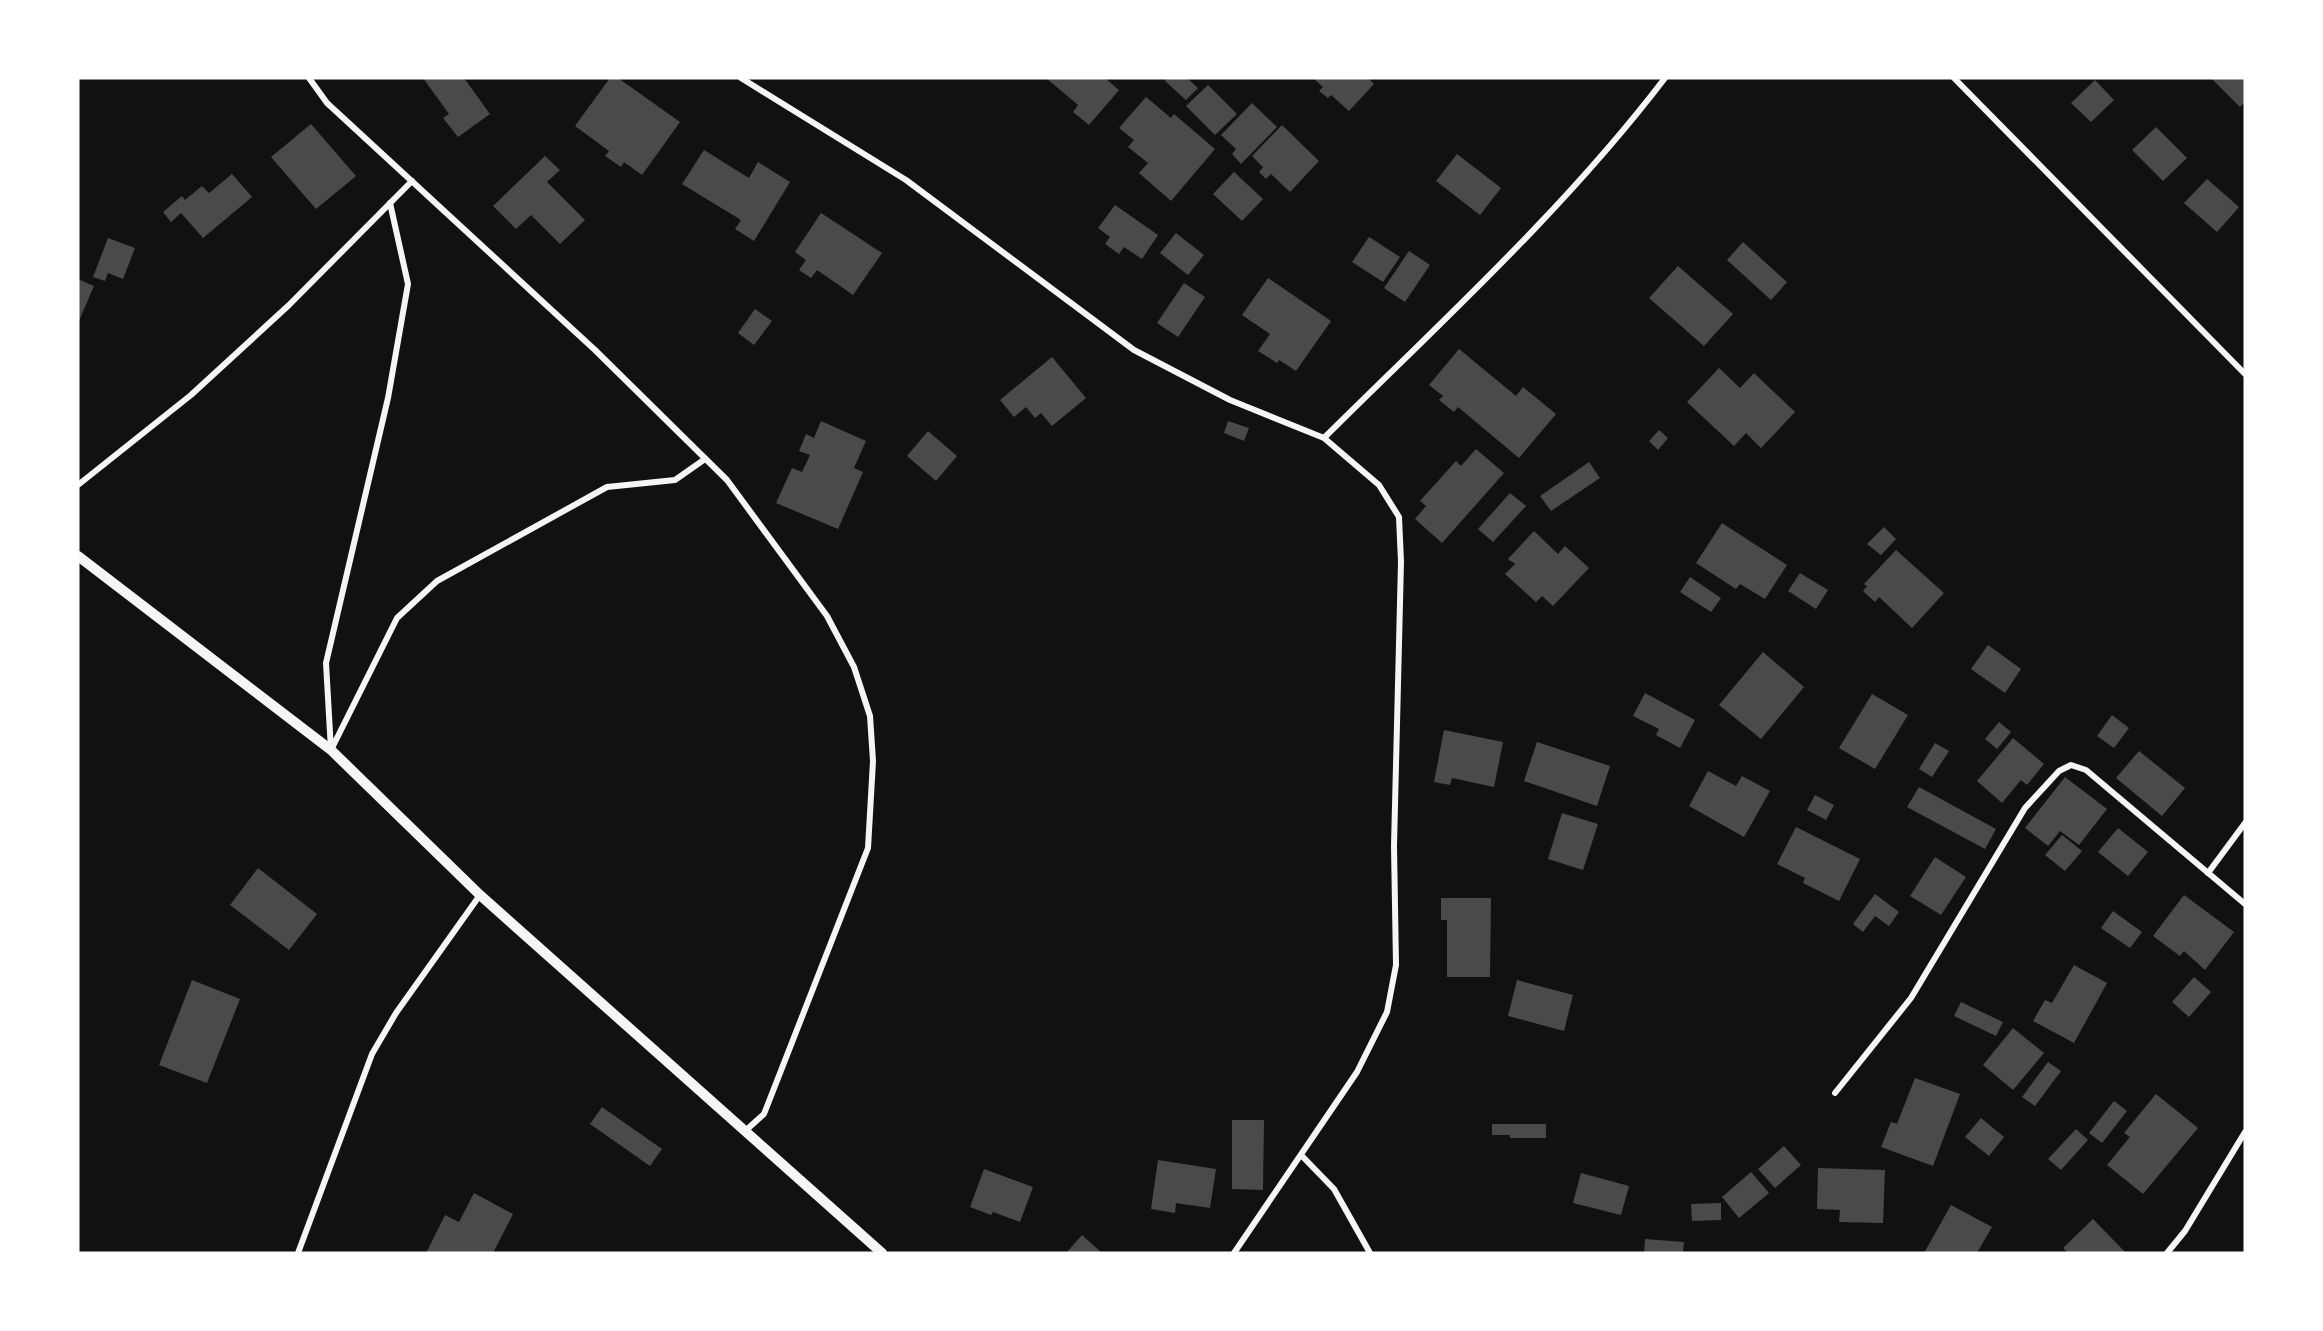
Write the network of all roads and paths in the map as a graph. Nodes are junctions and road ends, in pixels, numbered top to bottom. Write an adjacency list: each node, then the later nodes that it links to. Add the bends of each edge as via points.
1 (309, 78): 5 (street, via 327,103)
2 (741, 78): 8 (street, via 906,180 1134,350 1230,400)
3 (1665, 78): 8 (street, via 1612,146)
4 (1954, 78): 7 (street)
5 (412, 181): 6 (street); 9 (street)
6 (390, 204): 10 (street, via 290,305 192,394); 12 (street, via 408,284 388,398 326,663)
7 (2245, 374)
8 (1324, 438): 20 (street, via 1379,485 1399,517 1396,965 1387,1012 1357,1072)
9 (705, 459): 12 (street, via 675,480 607,487 437,581 397,618); 18 (street, via 726,480 827,616 861,687 870,716 873,761 868,848 764,1114)
10 (78, 485)
11 (78, 556): 12 (street)
12 (331, 750): 15 (street)
13 (2245, 823): 14 (street)
14 (2208, 873): 16 (street); 17 (street, via 2086,770 2071,765 2059,771 2025,808 1911,998)
15 (480, 895): 18 (street); 21 (street, via 372,1054)
16 (2245, 904)
17 (1835, 1093)
18 (744, 1132): 22 (street)
19 (2245, 1132): 25 (street, via 2185,1231)
20 (1302, 1156): 23 (street); 24 (street, via 1334,1189)
21 (298, 1253)
22 (882, 1253)
23 (1234, 1253)
24 (1370, 1253)
25 (2166, 1253)

